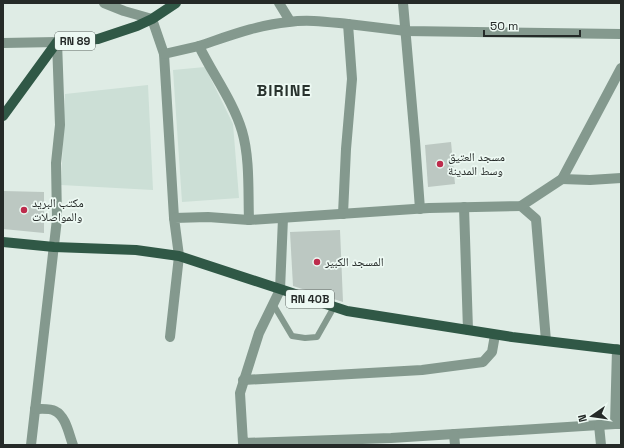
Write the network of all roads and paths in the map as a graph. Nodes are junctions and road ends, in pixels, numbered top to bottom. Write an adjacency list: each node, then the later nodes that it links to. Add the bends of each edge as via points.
1 (104, 3): 5 (street, via 124,12)
2 (176, 3): 5 (main road, RN 89)
3 (279, 3): 6 (street)
4 (403, 3): 8 (street)
5 (152, 19): 10 (main road, RN 89, via 98,39); 13 (street)
6 (290, 21): 7 (street); 12 (street, via 256,27)
7 (348, 24): 8 (street); 21 (street, via 352,79)
8 (406, 31): 9 (street); 20 (street)
9 (621, 34)
10 (57, 42): 11 (street); 15 (main road, RN 89); 26 (street, via 60,125 56,163 57,219)
11 (3, 43)
12 (199, 46): 13 (street); 24 (street, via 227,96 242,132 246,155)
13 (164, 54): 22 (street)
14 (621, 68): 17 (street)
15 (3, 116)
16 (621, 178): 17 (street)
17 (562, 179): 18 (street)
18 (521, 206): 19 (street); 34 (street, via 536,219)
19 (464, 207): 20 (street); 31 (street)
20 (420, 209): 21 (street)
21 (343, 214): 23 (street)
22 (174, 218): 24 (street); 27 (street)
23 (283, 218): 24 (street); 28 (street)
24 (249, 220)
25 (3, 242): 26 (main road, RN 40B)
26 (54, 247): 27 (main road, RN 40B, via 136,250); 37 (street)
27 (179, 256): 28 (main road, RN 40B); 33 (street)
28 (280, 290): 29 (street); 30 (main road, RN 40B)
29 (273, 304): 30 (lane, via 292,336 305,338 317,336); 36 (street, via 259,333)
30 (334, 306): 31 (main road, RN 40B, via 347,311)
31 (468, 330): 32 (main road, RN 40B)
32 (495, 335): 34 (main road, RN 40B); 36 (street, via 492,352 483,362 422,370)
33 (170, 337)
34 (546, 341): 35 (main road, RN 40B)
35 (619, 350): 38 (street)
36 (243, 380): 41 (street, via 240,393)
37 (35, 409): 42 (street); 43 (street, via 54,410 59,413 63,417)
38 (618, 424): 39 (street)
39 (599, 425): 40 (street); 45 (street)
40 (454, 434): 41 (street); 44 (street)
41 (243, 444)
42 (31, 445)
43 (73, 445)
44 (455, 445)
45 (601, 445)

